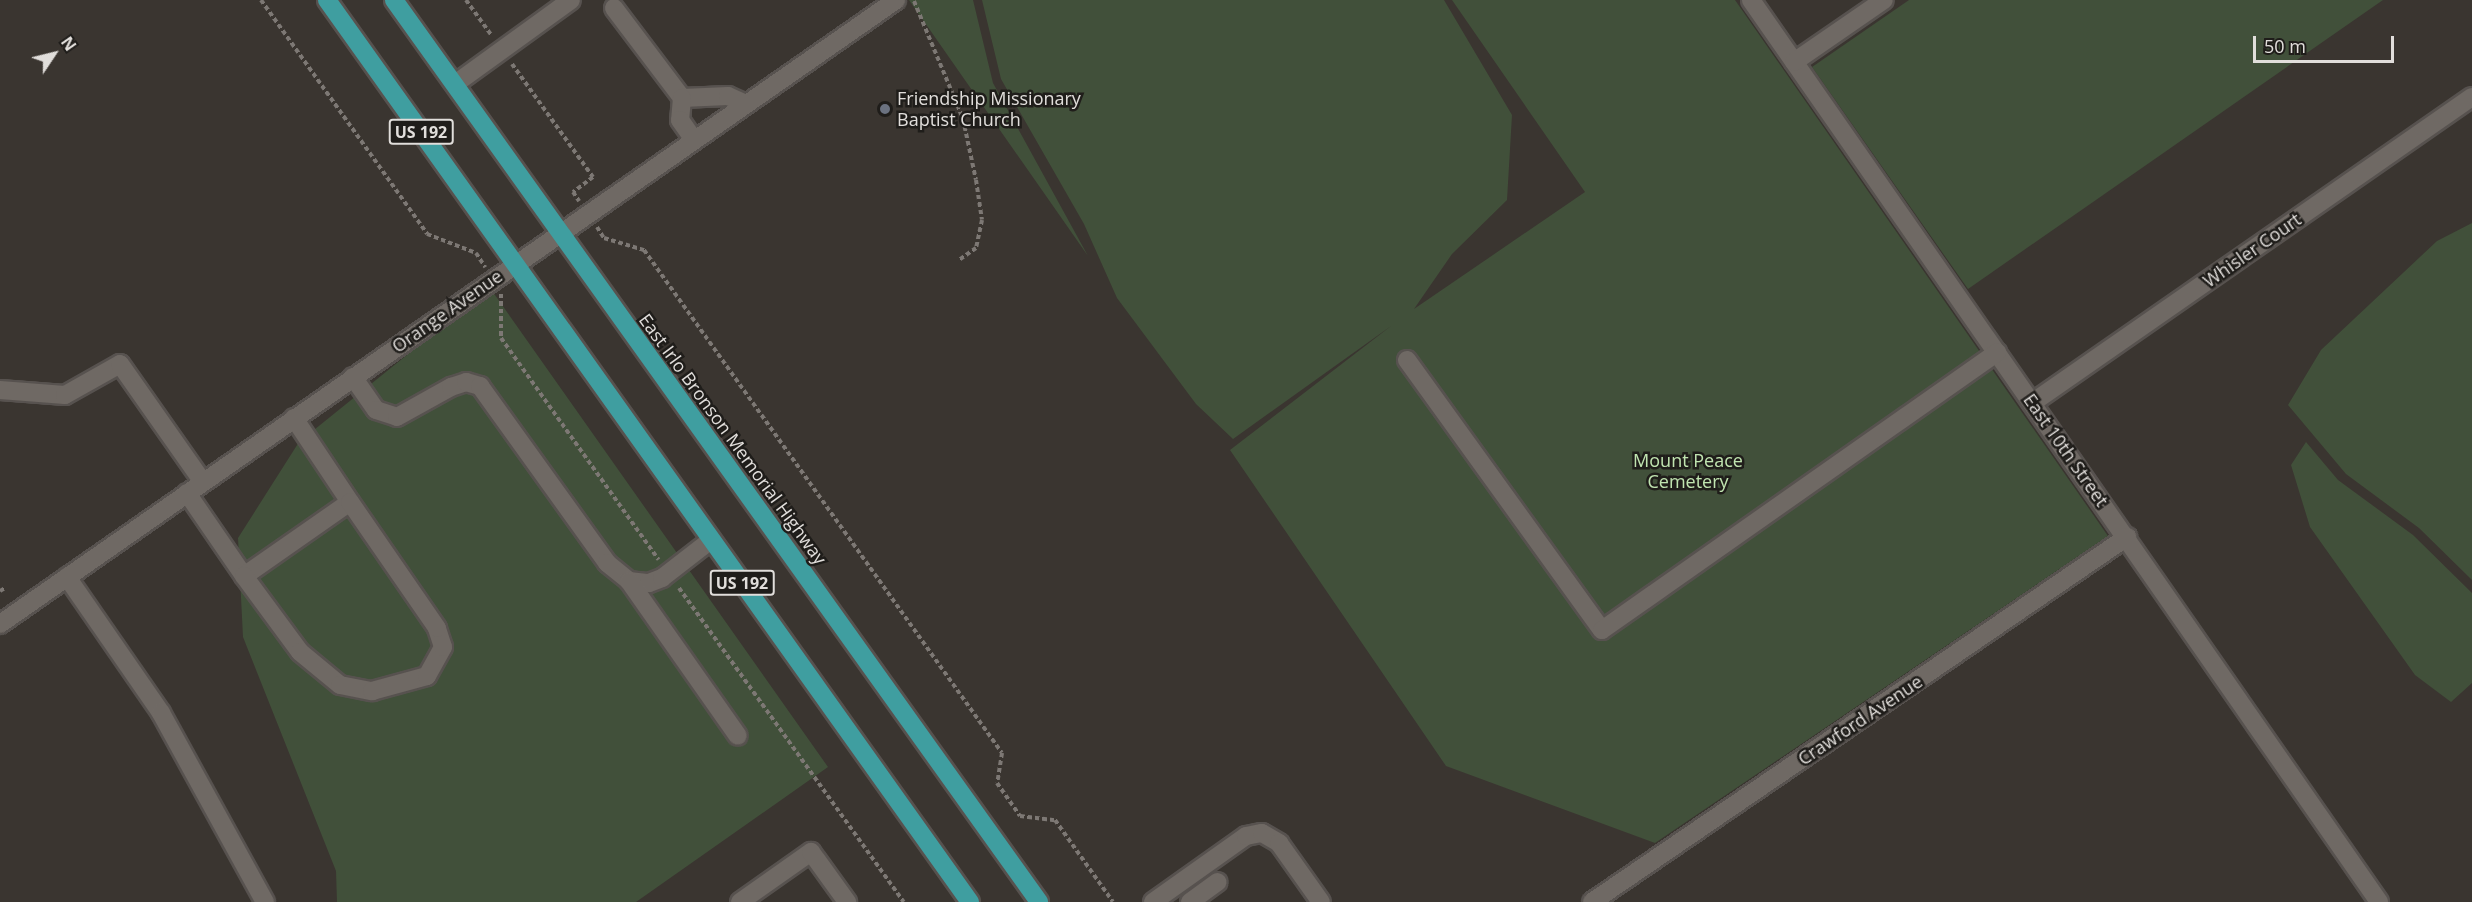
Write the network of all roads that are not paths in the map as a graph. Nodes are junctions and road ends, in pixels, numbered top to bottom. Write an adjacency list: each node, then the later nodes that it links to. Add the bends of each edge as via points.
1 (327, 0): 15 (highway, US 192)
2 (394, 0): 9 (highway, East Irlo Bronson Memorial Highway / US 192)
3 (571, 0): 9 (street)
4 (896, 0): 12 (street, Orange Avenue)
5 (1750, 0): 8 (street, East 10th Street)
6 (1884, 0): 8 (street)
7 (614, 8): 11 (street)
8 (1794, 62): 16 (street, East 10th Street)
9 (455, 84): 14 (highway, East Irlo Bronson Memorial Highway / US 192)
10 (2472, 97): 20 (street, Whisler Court)
11 (682, 98): 12 (street, via 728,96); 13 (street, via 680,120)
12 (746, 104): 13 (street, Orange Avenue)
13 (694, 140): 14 (street, Orange Avenue)
14 (560, 233): 15 (street, Orange Avenue); 37 (highway, East Irlo Bronson Memorial Highway / US 192)
15 (514, 264): 18 (street, Orange Avenue); 26 (highway, US 192)
16 (1997, 352): 17 (street, via 1602,630); 20 (street, East 10th Street)
17 (1407, 360)
18 (352, 377): 21 (street, Orange Avenue); 29 (street, via 376,410 397,417 451,387 466,382 480,386 607,563)
19 (0, 390): 22 (street, via 65,395 120,364)
20 (2032, 403): 25 (street, East 10th Street)
21 (294, 418): 22 (street, Orange Avenue); 24 (street)
22 (203, 482): 23 (street, Orange Avenue)
23 (187, 493): 27 (street); 28 (street, Orange Avenue)
24 (350, 502): 27 (street); 27 (street, via 437,628 443,647 427,676 372,691 340,685 300,652)
25 (2127, 537): 41 (street, Crawford Avenue); 42 (street, East 10th Street)
26 (711, 540): 29 (street, via 649,584); 36 (highway, US 192)
27 (244, 576)
28 (67, 577): 30 (street, Orange Avenue); 33 (street, via 161,713)
29 (629, 581): 31 (street)
30 (0, 624)
31 (738, 736)
32 (1218, 882): 39 (street)
33 (265, 902)
34 (740, 902): 35 (street, via 811,852)
35 (847, 902)
36 (970, 902)
37 (1039, 902)
38 (1152, 902): 40 (street, via 1246,836 1262,833 1278,843)
39 (1190, 902)
40 (1321, 902)
41 (1592, 902)
42 (2379, 902)

